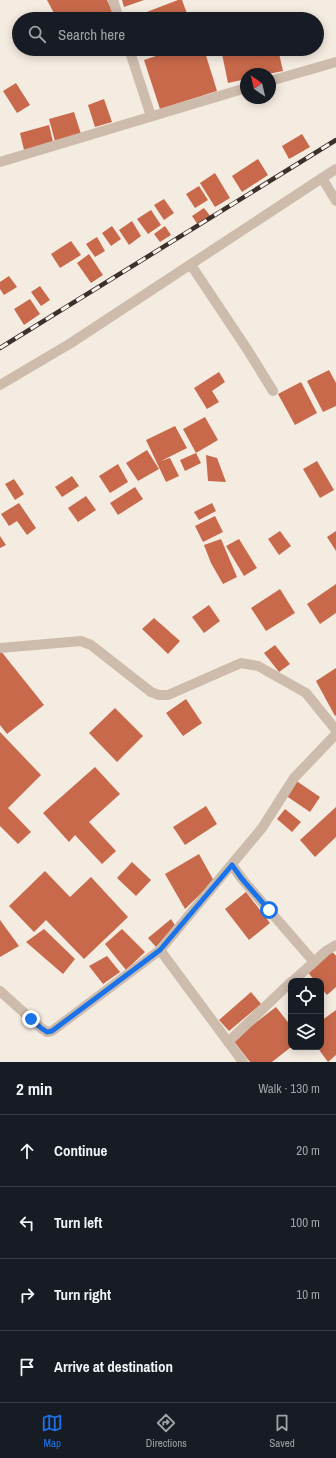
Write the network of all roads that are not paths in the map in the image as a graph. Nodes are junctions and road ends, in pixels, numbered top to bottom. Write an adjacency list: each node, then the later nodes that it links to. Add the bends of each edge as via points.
1 (113, 0): 2 (street)
2 (117, 12)
3 (131, 56): 7 (street)
4 (336, 62): 5 (street)
5 (276, 79)
6 (240, 90): 7 (street)
7 (151, 116): 8 (street)
8 (0, 162)
9 (336, 169): 10 (street)
10 (322, 178): 11 (street); 12 (street)
11 (336, 201)
12 (190, 264): 13 (street); 14 (street)
13 (0, 385)
14 (273, 391)
15 (0, 648): 16 (street, via 81,641 91,645 159,695 168,695 241,663 258,666 306,693)
16 (336, 730)
17 (336, 734): 18 (street, via 294,778 262,828)
18 (232, 865): 20 (street); 21 (street)
19 (336, 946): 21 (street)
20 (160, 950): 24 (street, via 52,1031 47,1032 41,1028); 25 (street)
21 (314, 962): 22 (street)
22 (296, 978)
23 (288, 986): 25 (street)
24 (0, 991)
25 (228, 1042): 26 (street)
26 (243, 1062)

